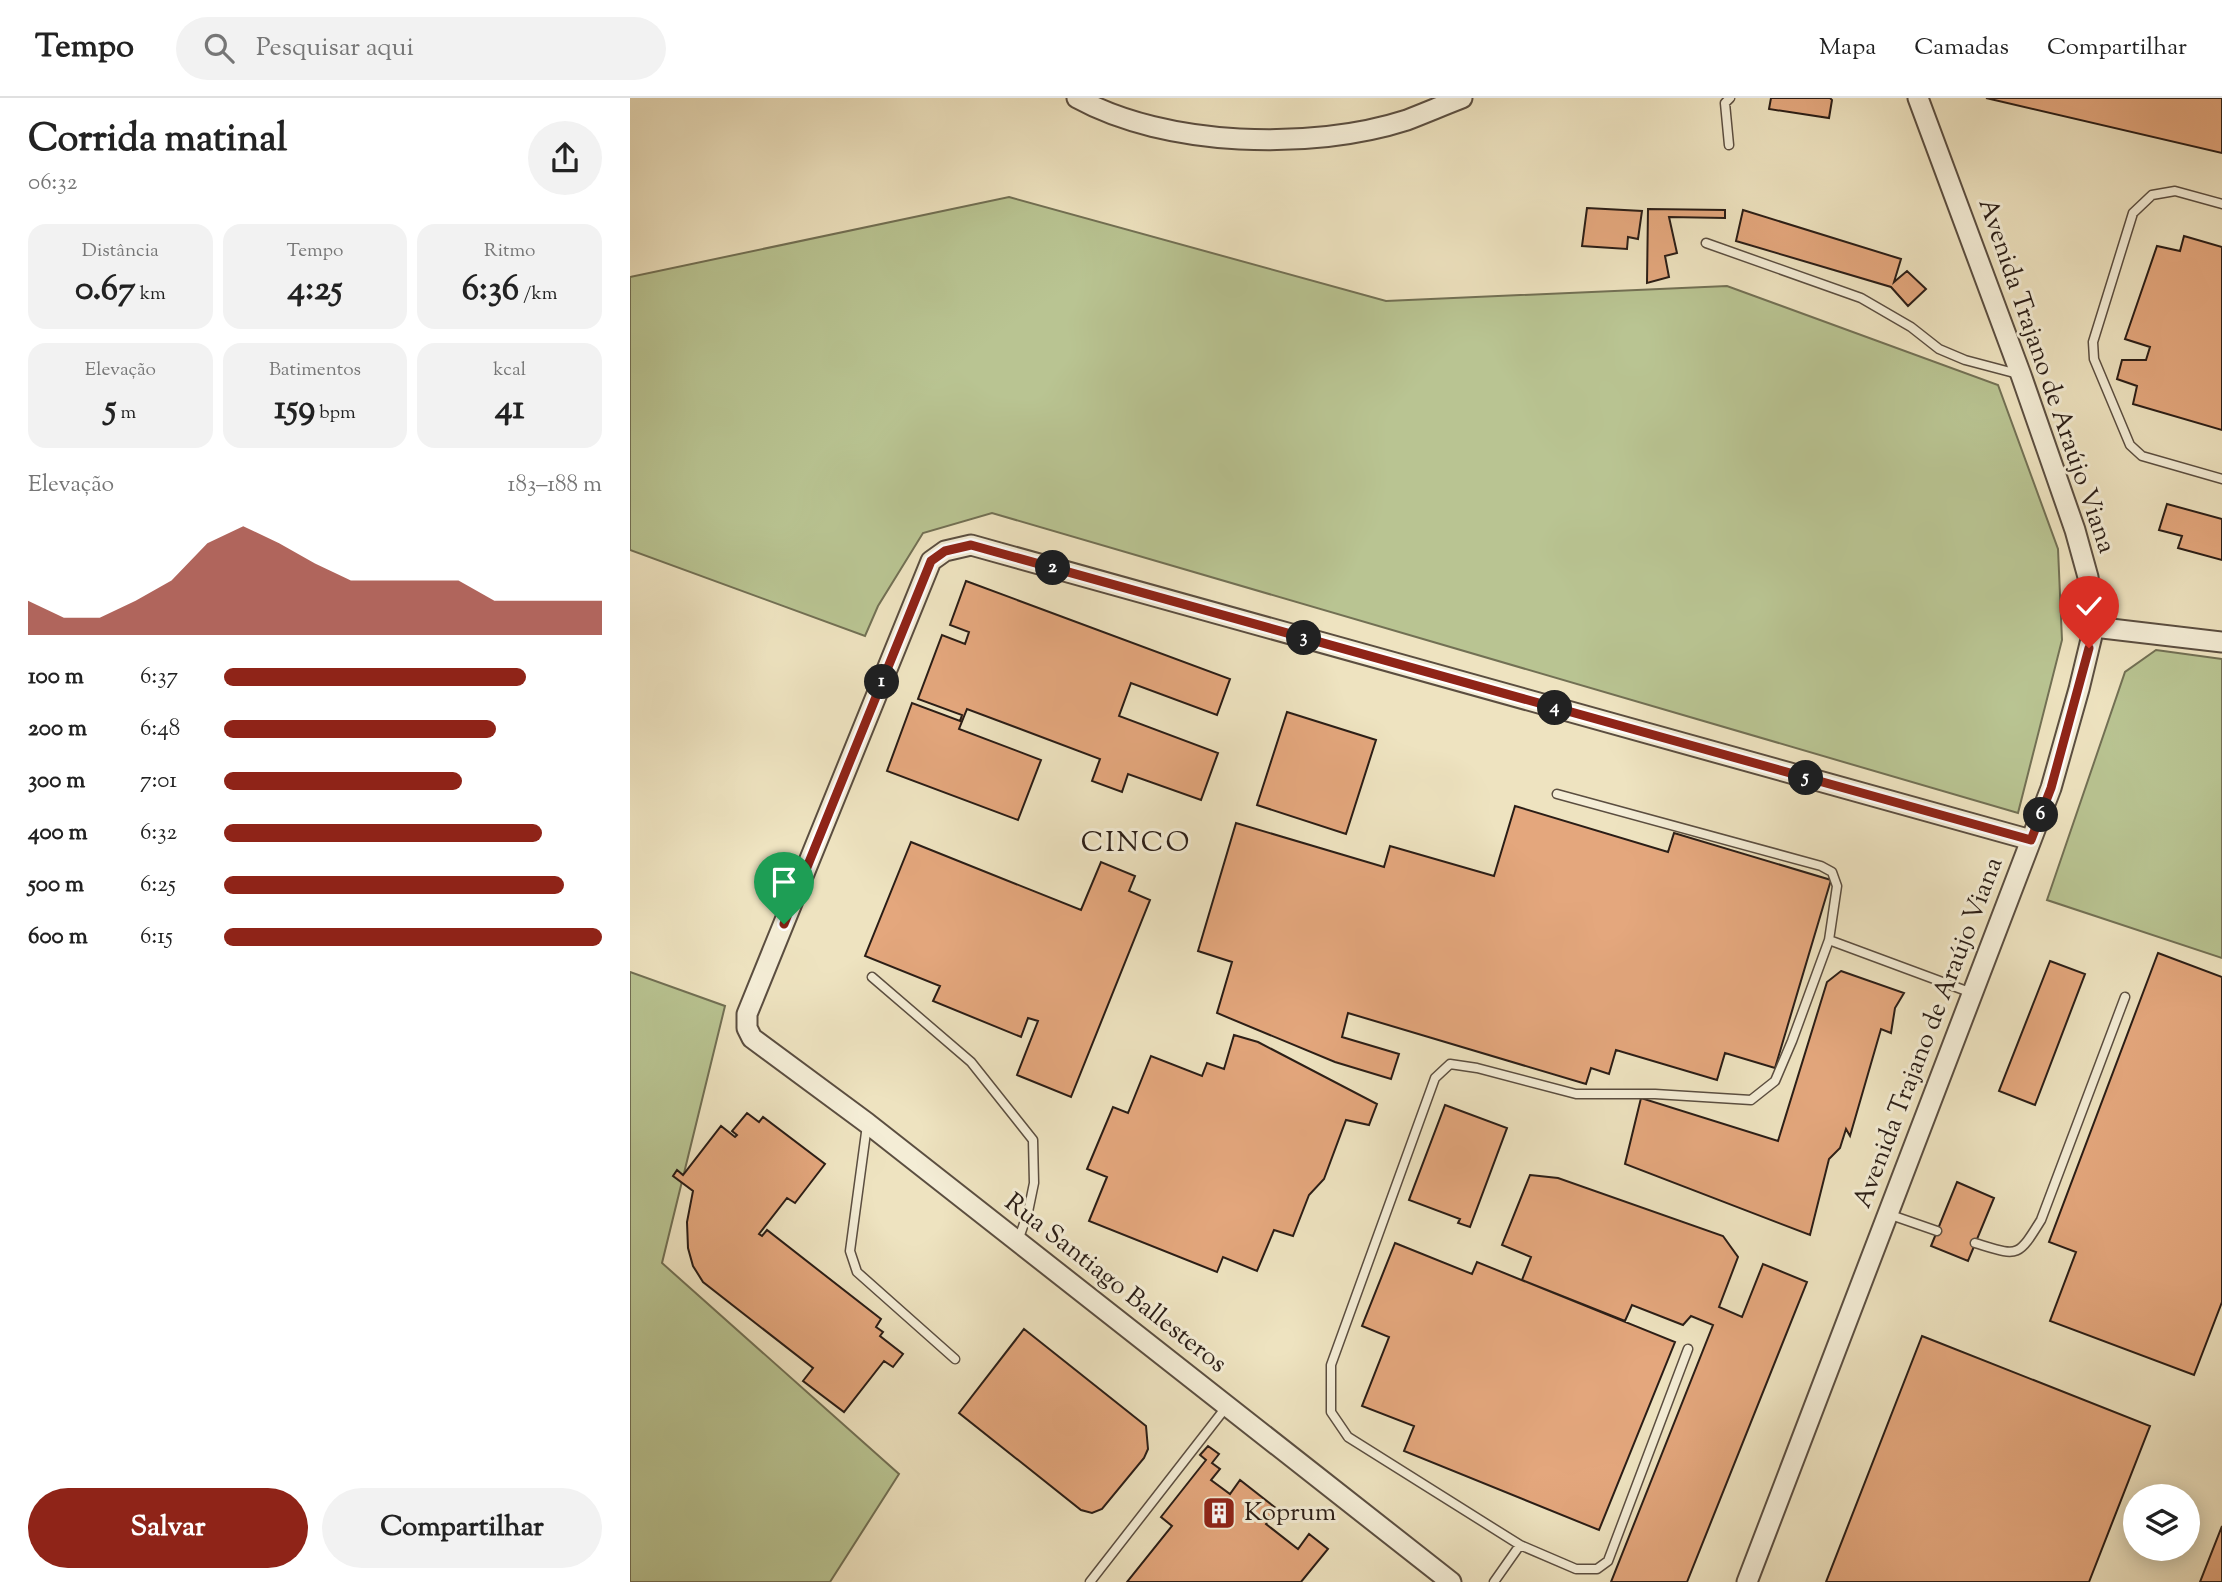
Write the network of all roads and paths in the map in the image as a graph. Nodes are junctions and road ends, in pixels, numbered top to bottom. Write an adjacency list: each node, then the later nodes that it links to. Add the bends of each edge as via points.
1 (1077, 98): 2 (street, via 1154,127 1279,140 1344,134 1406,120)
2 (1462, 98)
3 (1730, 98): 5 (lane, via 1725,103)
4 (1918, 98): 8 (street, Avenida Trajano de Araújo Viana)
5 (1729, 145)
6 (2222, 204): 9 (lane, via 2175,191 2152,195 2133,212 2093,342 2094,359 2130,445 2142,456)
7 (1706, 243): 8 (lane, via 1860,298 1939,349)
8 (2021, 375): 10 (street, Avenida Trajano de Araújo Viana, via 2075,530 2088,578)
9 (2222, 479)
10 (2094, 627): 11 (street); 13 (street, Avenida Trajano de Araújo Viana, via 2051,788)
11 (2222, 642)
12 (1557, 794): 14 (lane, via 1821,866 1832,873 1837,886)
13 (2031, 840): 16 (street, Avenida Trajano de Araújo Viana); 18 (street, Rua Santiago Ballesteros, via 971,545 945,551 931,561 747,1014 752,1038)
14 (1829, 940): 16 (lane); 26 (lane, via 1775,1081 1751,1100 1576,1094 1450,1064 1434,1078 1331,1365 1331,1412 1348,1437)
15 (872, 977): 21 (lane, via 971,1062 1033,1140 1034,1183)
16 (1972, 993): 19 (street, Avenida Trajano de Araújo Viana)
17 (2125, 997): 22 (lane, via 2041,1220 2024,1247 2008,1253)
18 (867, 1122): 21 (street, Rua Santiago Ballesteros); 24 (lane, via 850,1251 857,1272)
19 (1888, 1214): 20 (lane); 30 (street, Avenida Trajano de Araújo Viana)
20 (1937, 1231)
21 (1018, 1241): 25 (street, Rua Santiago Ballesteros)
22 (1976, 1243)
23 (1688, 1349): 26 (lane, via 1608,1561 1597,1569 1576,1569)
24 (956, 1359)
25 (1227, 1406): 27 (lane); 28 (street, Rua Santiago Ballesteros)
26 (1520, 1545): 29 (lane)
27 (1090, 1582)
28 (1451, 1582)
29 (1494, 1582)
30 (1747, 1582)

